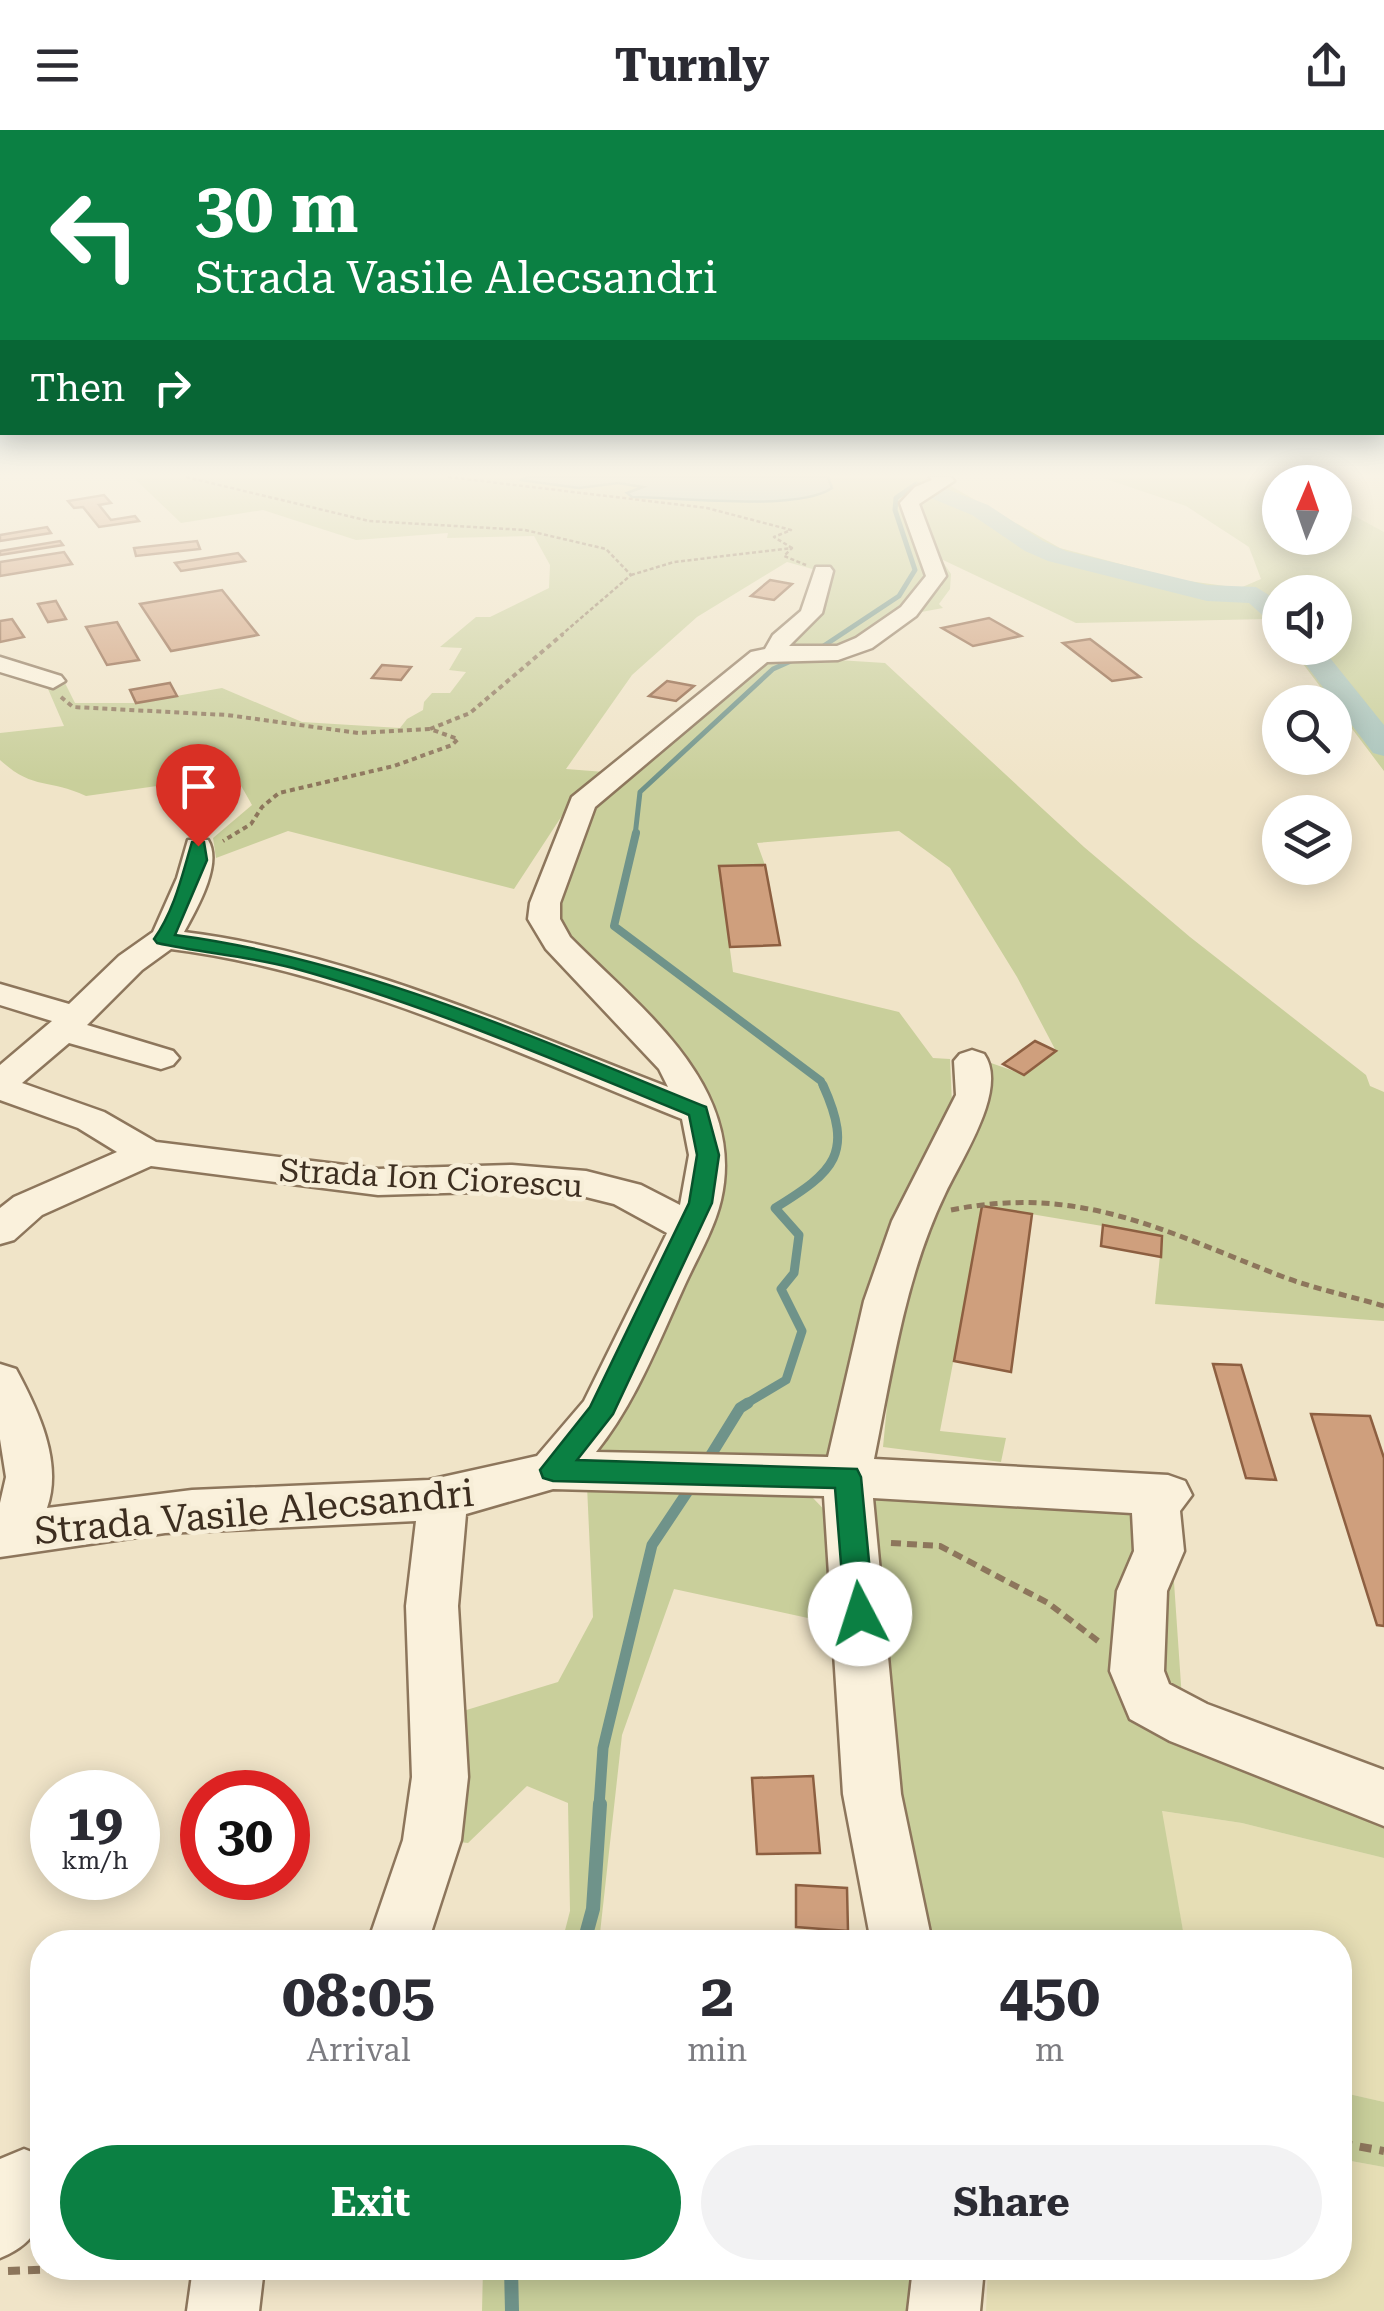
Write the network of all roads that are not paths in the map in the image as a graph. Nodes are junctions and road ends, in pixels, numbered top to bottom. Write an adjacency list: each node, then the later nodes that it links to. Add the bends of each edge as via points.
1 (821, 579): 3 (street, via 812,614 781,640)
2 (935, 579): 3 (street, Strada Vasile Alecsandri, via 904,616 844,652)
3 (795, 653): 13 (street, Strada Vasile Alecsandri, via 759,657 582,803 545,903 544,918 556,942 675,1064)
4 (0, 664): 5 (street)
5 (53, 682)
6 (199, 848): 7 (street)
7 (163, 939): 9 (street); 13 (street, via 301,965 506,1034)
8 (0, 994): 9 (street)
9 (68, 1021): 10 (street, via 77,1034); 12 (street)
10 (161, 1058)
11 (972, 1062): 20 (street, via 974,1094 912,1221 885,1301)
12 (0, 1084): 14 (street, Strada Ion Ciorescu, via 117,1132)
13 (699, 1112): 15 (street, Strada Vasile Alecsandri, via 708,1155)
14 (147, 1153): 15 (street, Strada Ion Ciorescu, via 378,1182 512,1178 586,1184 626,1194); 16 (street, via 28,1206)
15 (689, 1227): 18 (street, Strada Vasile Alecsandri, via 600,1414)
16 (0, 1230)
17 (0, 1382): 21 (street, Strada Vasile Alecsandri, via 30,1452 32,1474)
18 (553, 1470): 19 (street, Strada Vasile Alecsandri); 20 (street, Strada Vasile Alecsandri, via 726,1472)
19 (443, 1501): 21 (street, Strada Vasile Alecsandri, via 191,1510); 23 (street, via 432,1606 440,1777 432,1840)
20 (849, 1502): 22 (street, Strada Vasile Alecsandri, via 1161,1495 1159,1551 1142,1592 1137,1672 1149,1701 1190,1724); 24 (street, via 872,1794)
21 (6, 1535)
22 (1384, 1798)
23 (402, 1930)
24 (899, 1930)
25 (227, 2280): 27 (street)
26 (948, 2280): 28 (street)
27 (223, 2311)
28 (944, 2311)

